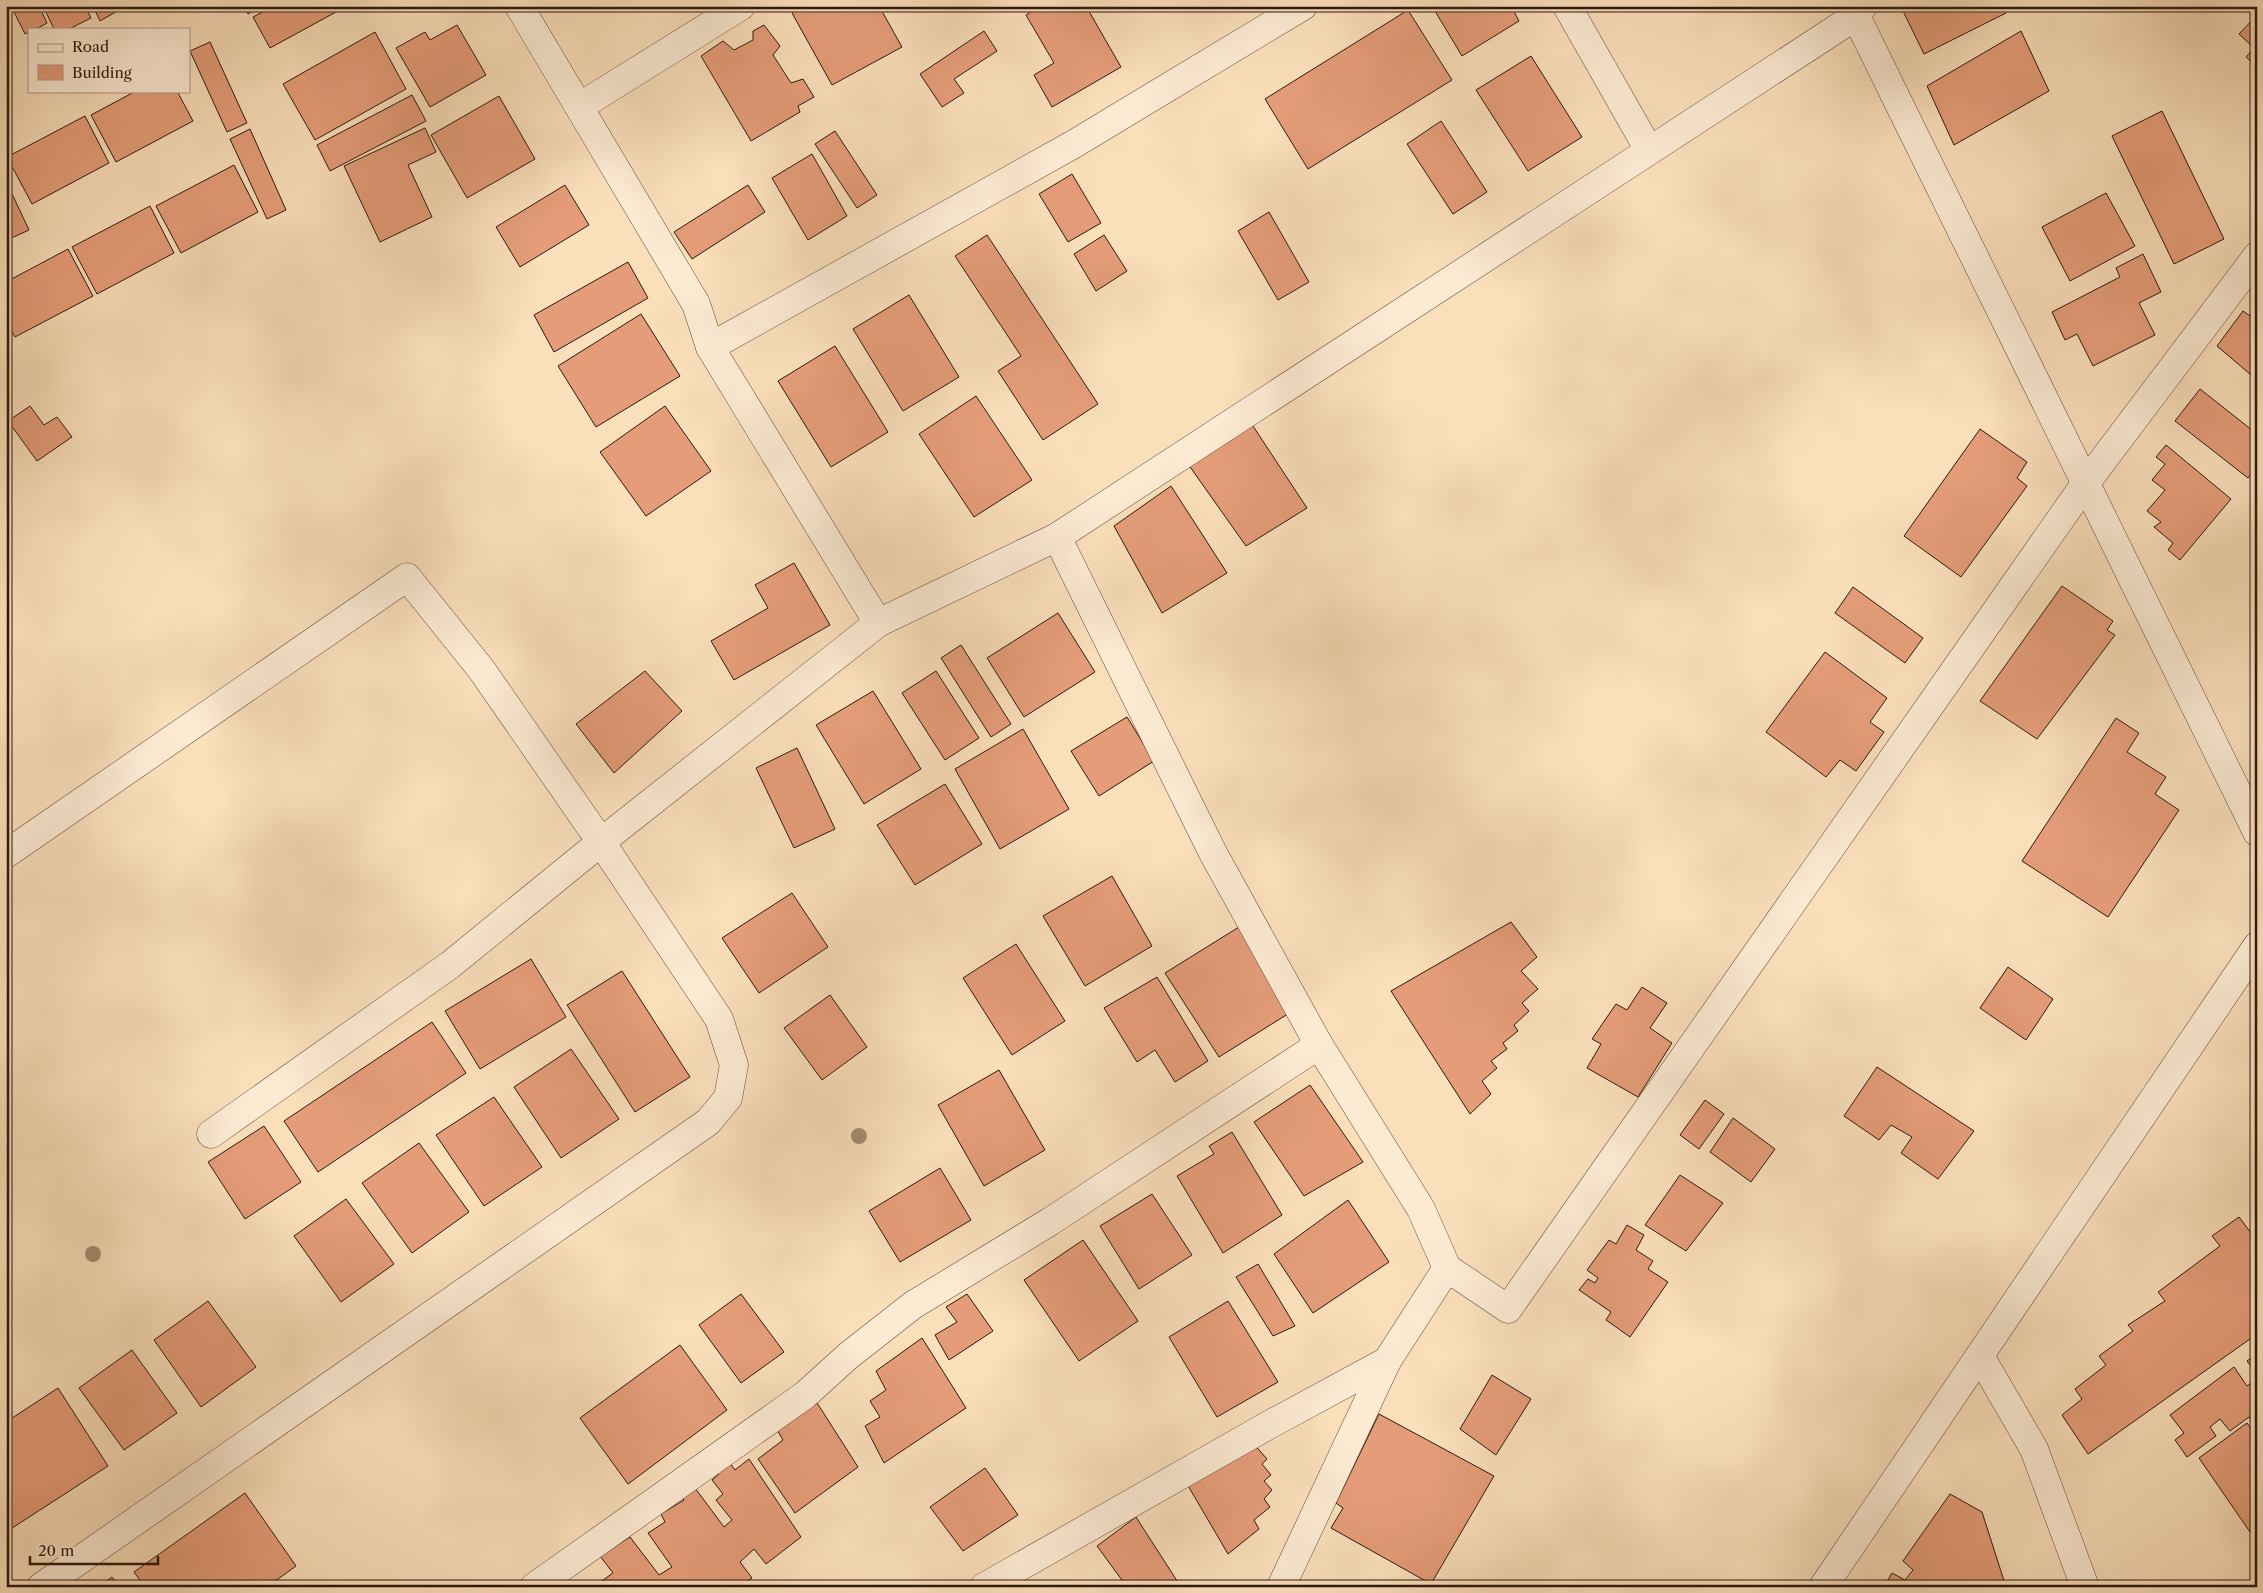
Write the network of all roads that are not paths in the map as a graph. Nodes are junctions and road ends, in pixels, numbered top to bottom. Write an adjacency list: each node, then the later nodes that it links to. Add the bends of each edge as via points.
1 (519, 6): 6 (street)
2 (741, 6): 6 (street)
3 (1303, 6): 9 (street, via 1074,144)
4 (1567, 6): 7 (street)
5 (1857, 9): 7 (street); 10 (street)
6 (579, 107): 9 (street, via 696,304)
7 (1649, 150): 11 (street)
8 (2257, 256): 10 (street)
9 (710, 347): 12 (street)
10 (2086, 484): 13 (street); 19 (street, via 1508,1309)
11 (1057, 537): 12 (street); 17 (street, via 1213,853)
12 (878, 623): 14 (street)
13 (2257, 832)
14 (601, 842): 15 (street, via 481,669 407,577); 18 (street, via 450,965); 22 (street, via 719,1018 734,1065 728,1098 708,1122)
15 (6, 854)
16 (2257, 946): 20 (street)
17 (1319, 1045): 19 (street, via 1421,1209); 23 (street, via 1051,1221 913,1304 805,1395)
18 (212, 1134)
19 (1447, 1268): 21 (street)
20 (1980, 1356): 26 (street); 27 (street, via 2034,1450)
21 (1388, 1361): 24 (street); 25 (street)
22 (40, 1587)
23 (534, 1587)
24 (984, 1587)
25 (1281, 1587)
26 (1823, 1587)
27 (2085, 1587)

